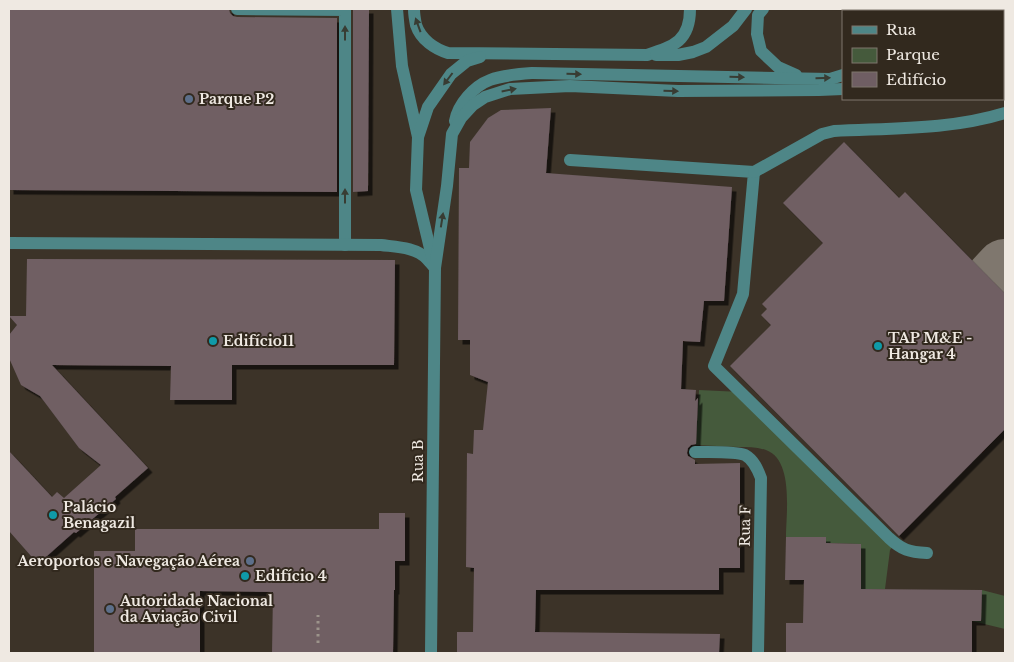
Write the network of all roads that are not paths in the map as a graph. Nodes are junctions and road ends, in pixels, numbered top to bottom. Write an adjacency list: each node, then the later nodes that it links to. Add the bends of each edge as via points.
1 (237, 9): 18 (street, one-way to 1, via 345,10)
2 (397, 9): 14 (street, via 402,66)
3 (414, 9): 7 (street, one-way to 3, via 440,51 427,42 416,26)
4 (690, 9): 8 (street, via 688,26 677,43)
5 (746, 9): 8 (street, via 733,26 706,47 678,56)
6 (763, 9): 10 (street, via 758,16 757,34 761,50 778,67)
7 (488, 54): 8 (street); 14 (street, one-way to 14, via 467,61 451,74 428,107)
8 (647, 55)
9 (842, 74): 10 (street, one-way to 9, via 830,79)
10 (803, 78): 13 (street, one-way to 10, via 457,112 465,100 489,80 511,75)
11 (842, 88): 13 (street, one-way to 11, via 473,105 485,96 510,89 570,86 678,91)
12 (1005, 113): 16 (street, via 956,124 834,131 822,134)
13 (452, 134): 19 (street, one-way to 13)
14 (418, 137): 19 (street, via 416,190)
15 (570, 160): 16 (street)
16 (754, 172): 21 (street, via 743,294 714,366 898,547)
17 (9, 243): 18 (street)
18 (345, 244): 19 (street, via 402,247 418,252)
19 (434, 268): 22 (street, Rua B)
20 (695, 452): 23 (street, Rua F, via 745,456 756,466 761,478)
21 (927, 553)
22 (431, 653)
23 (758, 653)

